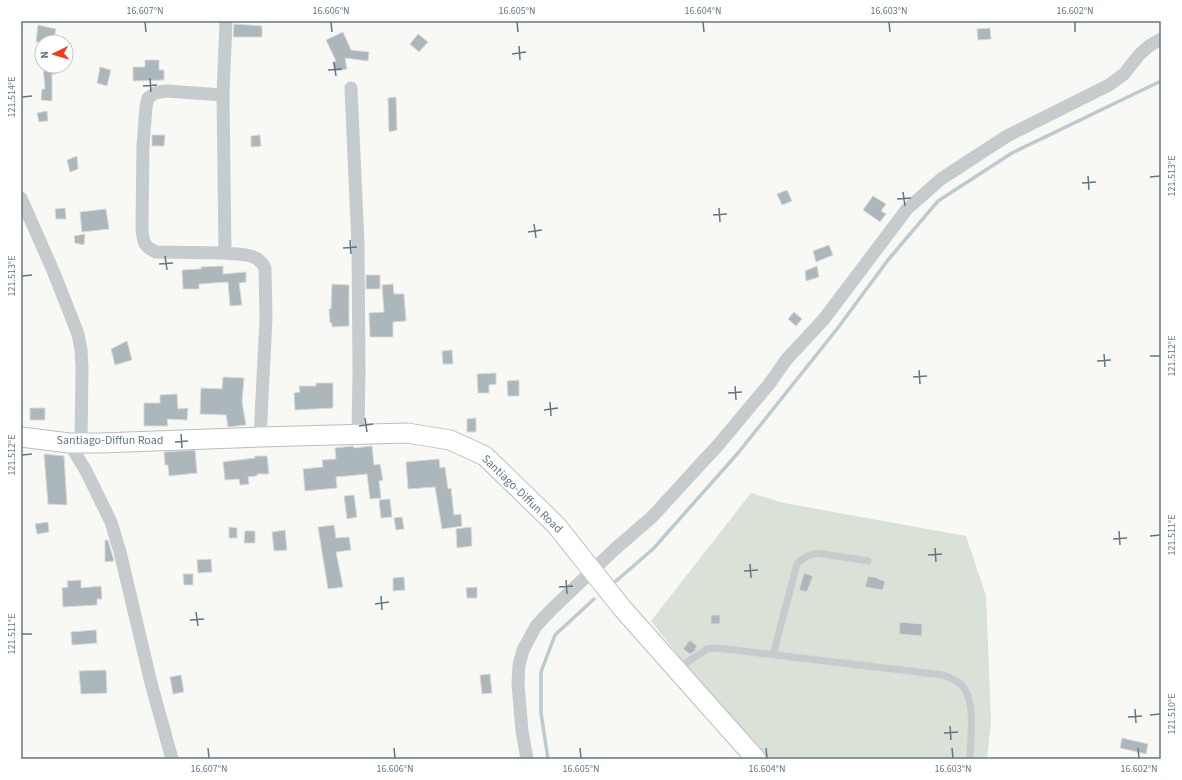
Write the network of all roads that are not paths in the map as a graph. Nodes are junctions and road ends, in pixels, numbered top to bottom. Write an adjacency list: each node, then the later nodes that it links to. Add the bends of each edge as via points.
1 (226, 21): 4 (street)
2 (1161, 39): 12 (street, via 1149,46 1124,74 1109,85 1007,136 942,179 907,209 824,318 786,360 719,444 652,517)
3 (351, 88): 7 (street, via 358,245)
4 (223, 96): 6 (street); 6 (street, via 166,91 155,93 148,98 143,145 142,228 143,241 148,248 156,252)
5 (21, 198): 10 (street, via 78,334 82,368)
6 (225, 254): 9 (street, via 253,256 261,261 265,268 266,319)
7 (358, 434): 9 (main road, Santiago-Diffun Road); 12 (main road, Santiago-Diffun Road, via 407,434 450,440 485,456 556,525)
8 (21, 437): 10 (main road, Santiago-Diffun Road)
9 (260, 437): 10 (main road, Santiago-Diffun Road)
10 (75, 443): 15 (street, via 111,522)
11 (868, 560): 13 (lane, via 817,553 801,559 797,564)
12 (593, 571): 14 (main road, Santiago-Diffun Road, via 622,608); 16 (street, via 536,626 523,650 518,684)
13 (773, 654): 14 (lane, via 707,649); 18 (lane, via 943,676 954,680 964,687 969,696)
14 (677, 669): 17 (main road, Santiago-Diffun Road)
15 (172, 759)
16 (527, 759)
17 (756, 759)
18 (970, 759)

